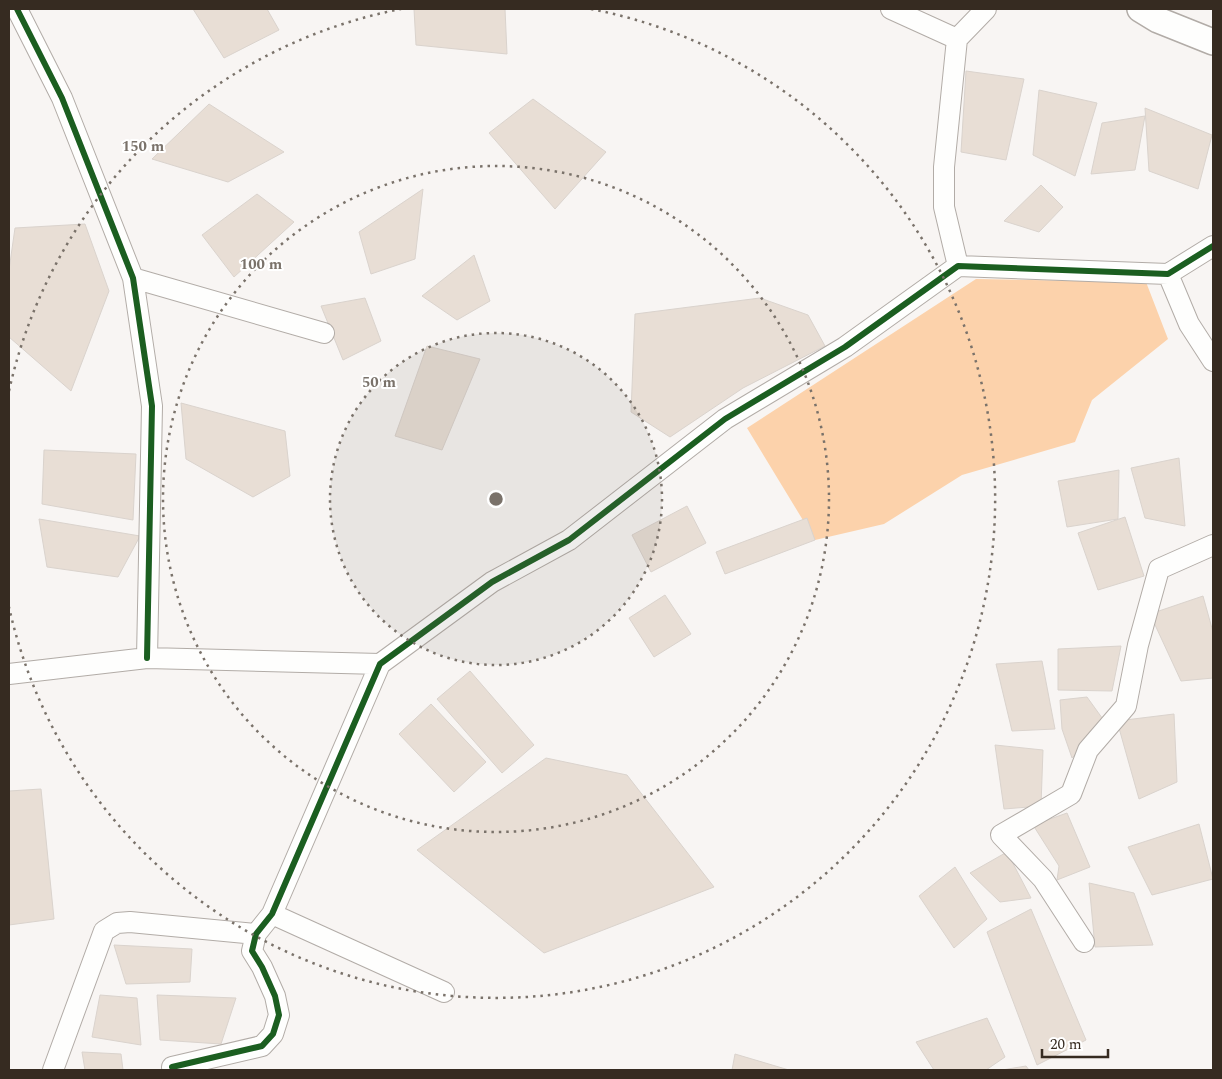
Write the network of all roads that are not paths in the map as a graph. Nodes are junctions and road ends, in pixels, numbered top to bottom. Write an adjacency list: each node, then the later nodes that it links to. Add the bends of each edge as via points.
1 (16, 9): 10 (street, via 62,98)
2 (891, 9): 5 (street)
3 (986, 9): 5 (street)
4 (1140, 9): 6 (street, via 1158,20)
5 (957, 38): 8 (street, via 944,167 944,207)
6 (1213, 42)
7 (1213, 246): 9 (street)
8 (958, 266): 9 (street); 15 (street, via 845,347 725,419 569,540 492,582)
9 (1168, 274): 12 (street, via 1189,324)
10 (133, 278): 11 (street); 14 (street, via 152,406)
11 (324, 333)
12 (1213, 361)
13 (1213, 544): 19 (street, via 1158,569 1126,706 1088,750 1071,794 1002,835 1043,879)
14 (147, 658): 15 (street); 16 (street)
15 (380, 664): 17 (street)
16 (9, 674)
17 (272, 914): 18 (street); 20 (street)
18 (256, 934): 21 (street, via 252,951 275,996 279,1015 273,1034 262,1046); 22 (street, via 130,922 117,923 104,931)
19 (1084, 942)
20 (444, 992)
21 (172, 1067)
22 (53, 1070)

